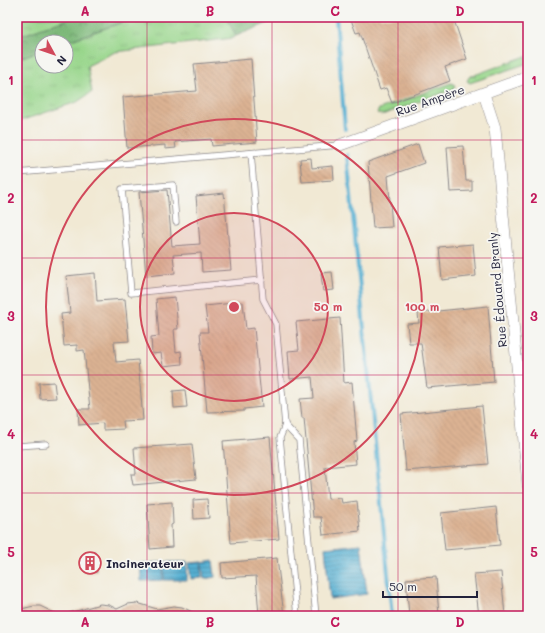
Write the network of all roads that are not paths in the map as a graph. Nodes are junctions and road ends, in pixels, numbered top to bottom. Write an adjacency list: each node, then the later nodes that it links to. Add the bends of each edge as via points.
1 (528, 77): 2 (street, Rue Ampère)
2 (484, 94): 3 (street, Rue Ampère); 11 (street, Rue Édouard Branly, via 495,128)
3 (340, 145): 4 (lane)
4 (251, 153): 5 (lane); 7 (lane)
5 (17, 173)
6 (176, 222): 7 (lane, via 173,185 122,189 131,293)
7 (262, 280): 8 (lane, via 263,299 276,324)
8 (285, 425): 12 (lane, via 280,438); 13 (lane, via 299,440)
9 (46, 444): 10 (lane)
10 (17, 446)
11 (528, 485)
12 (297, 616)
13 (316, 616)

